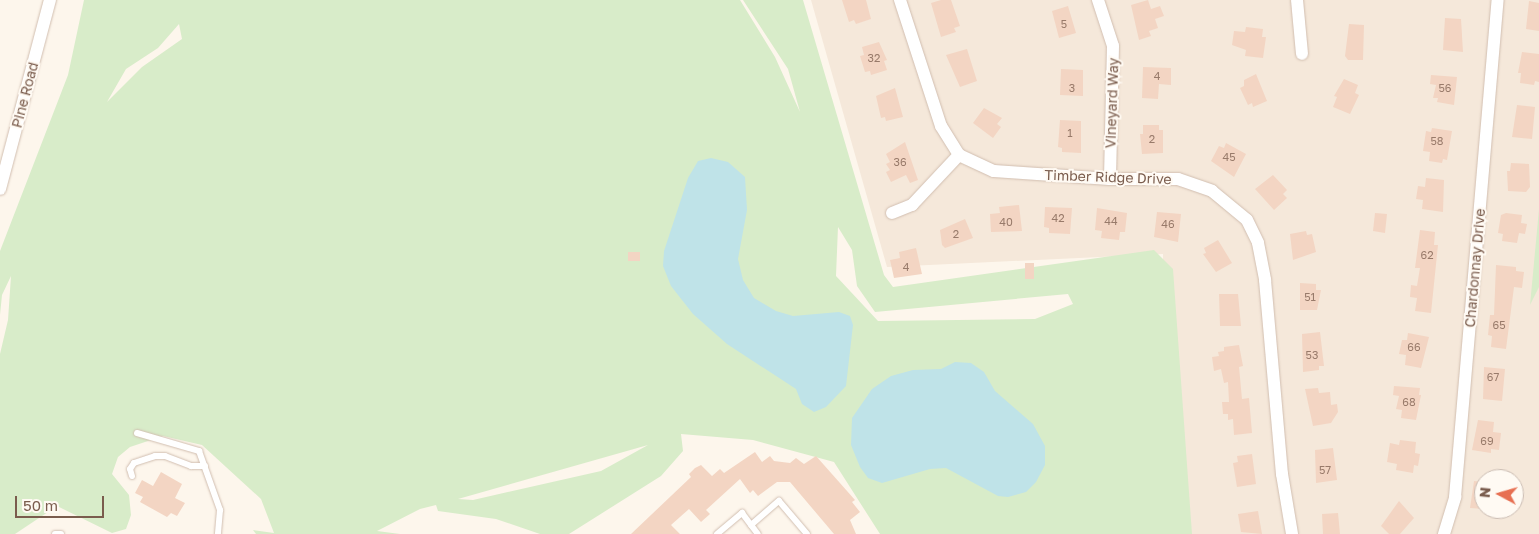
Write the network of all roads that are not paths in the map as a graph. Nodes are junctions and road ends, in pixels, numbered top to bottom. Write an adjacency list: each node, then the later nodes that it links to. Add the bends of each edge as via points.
1 (50, 0): 9 (street, Pine Road)
2 (900, 0): 7 (street, via 941,126)
3 (1098, 0): 8 (street, Vineyard Way, via 1113,46)
4 (1298, 0): 6 (street)
5 (1498, 0): 22 (street, Chardonnay Drive, via 1454,497)
6 (1302, 54)
7 (959, 155): 8 (street, Timber Ridge Drive, via 994,171); 10 (street, via 912,205)
8 (1110, 179): 21 (street, Timber Ridge Drive, via 1178,179 1212,191 1247,220 1258,243 1265,280 1282,474)
9 (0, 189)
10 (892, 213)
11 (137, 433): 12 (lane, via 199,451)
12 (205, 466): 13 (lane, via 191,466 165,456 155,456 134,463 130,469); 17 (lane, via 220,510)
13 (132, 476)
14 (751, 525): 18 (lane, via 742,513); 19 (lane); 20 (lane, via 779,501)
15 (55, 534): 16 (lane)
16 (60, 534)
17 (218, 534)
18 (717, 534)
19 (758, 534)
20 (807, 534)
21 (1292, 534)
22 (1444, 534)

